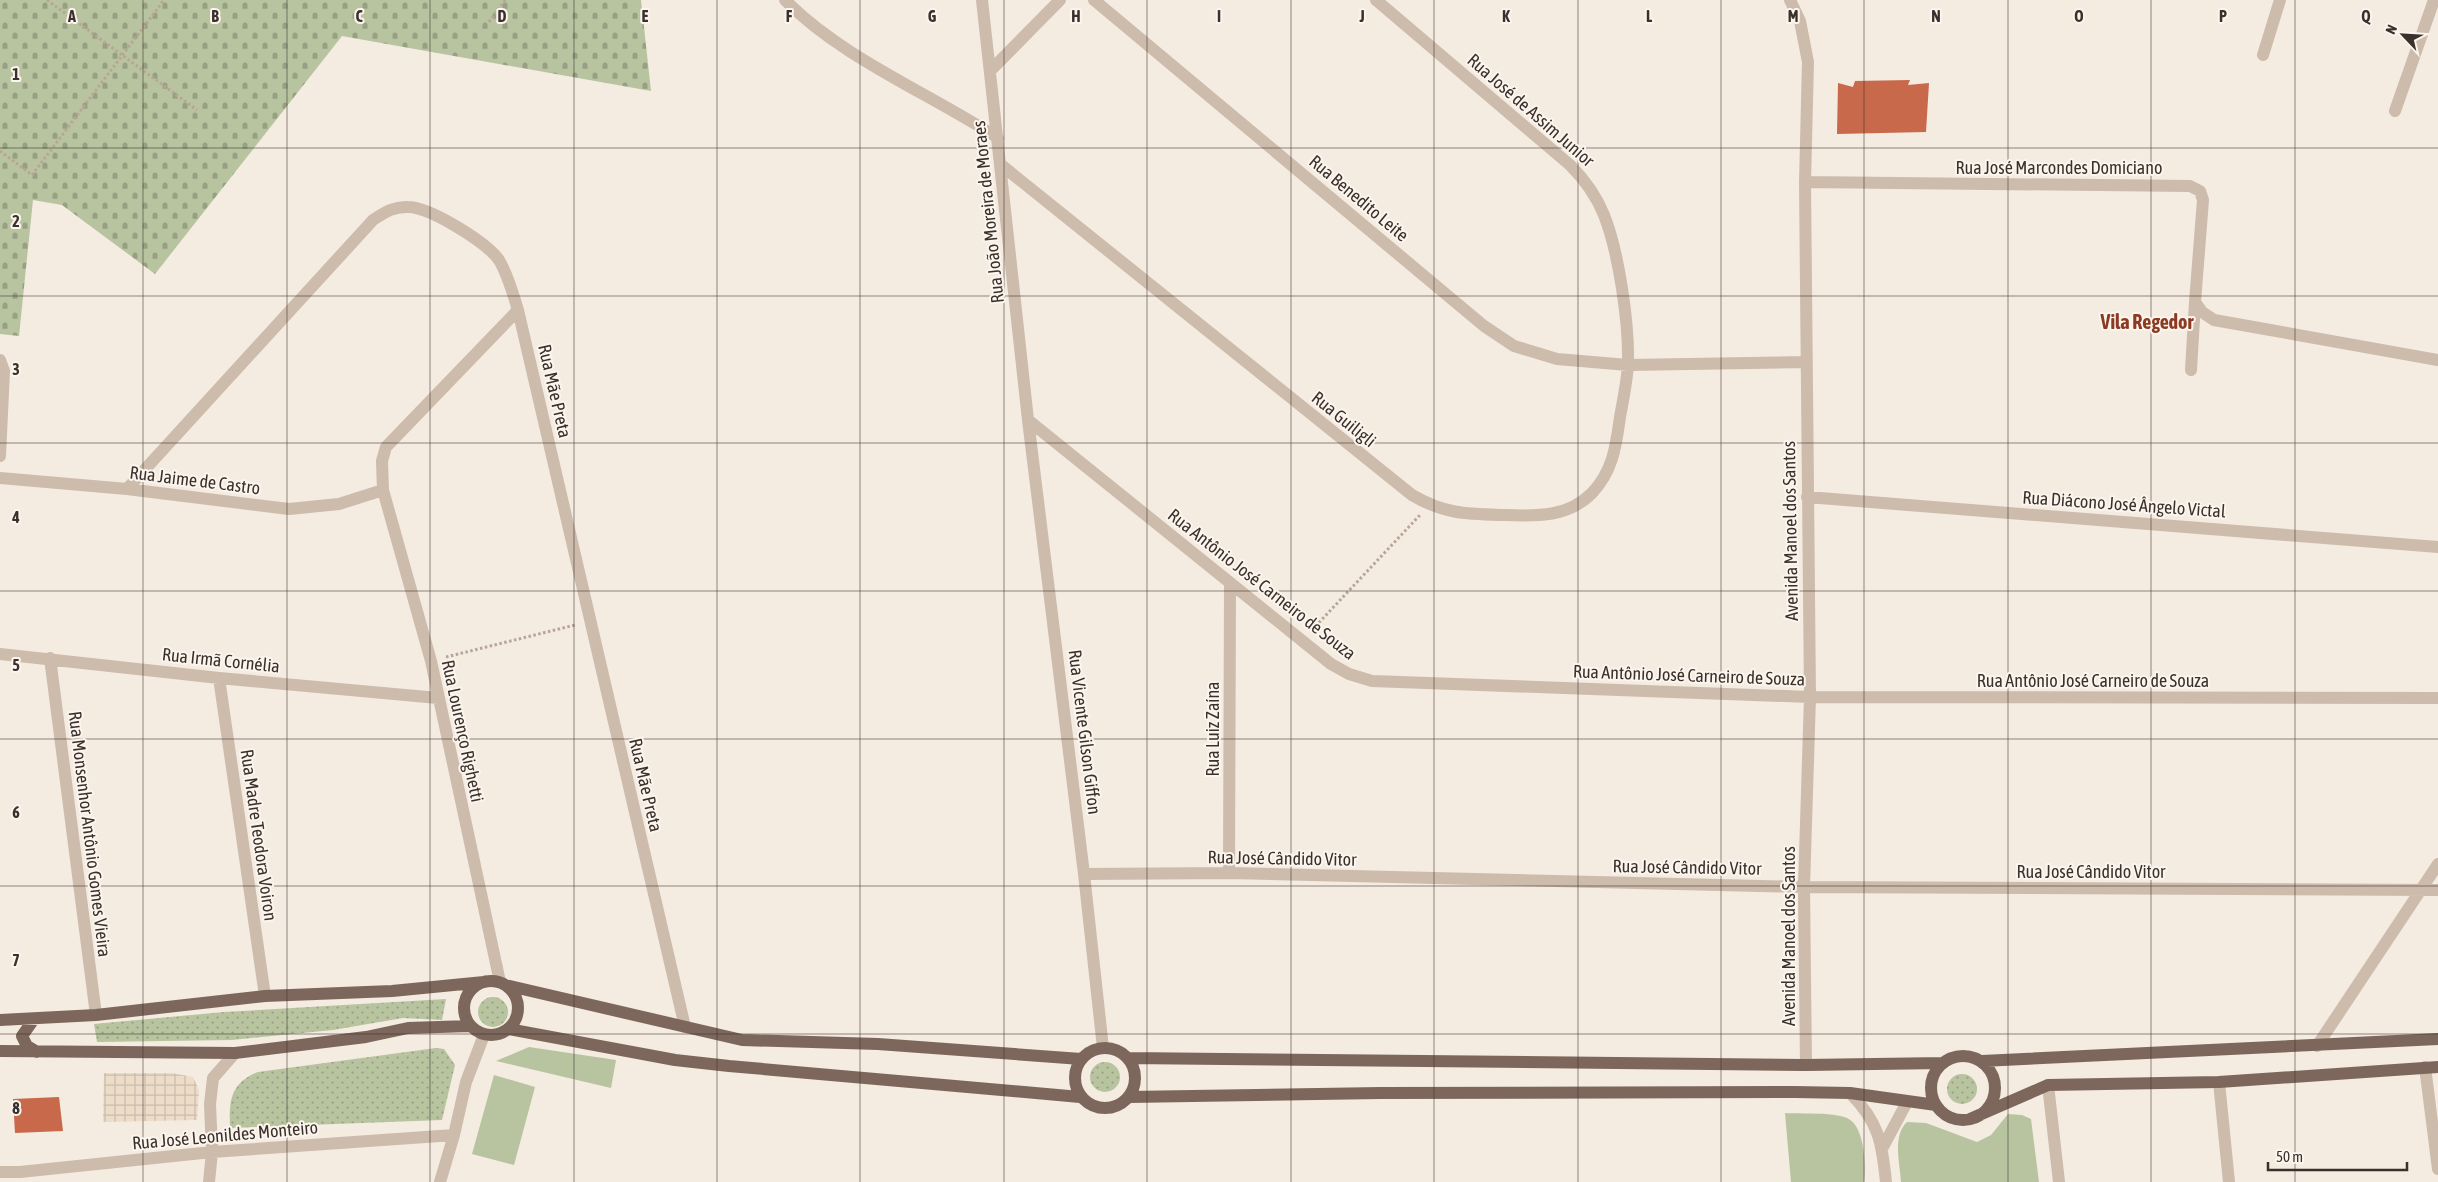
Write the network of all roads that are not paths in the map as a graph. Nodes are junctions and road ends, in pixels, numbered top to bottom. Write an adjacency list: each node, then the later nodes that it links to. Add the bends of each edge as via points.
1 (785, 0): 12 (street, via 820,32 956,110)
2 (982, 0): 10 (street, Rua João Moreira de Moraes)
3 (1060, 0): 10 (street)
4 (1094, 0): 20 (street, Rua Benedito Leite, via 1484,326 1514,346 1536,354)
5 (1376, 0): 20 (street, Rua José de Assim Junior, via 1570,165 1588,184 1604,215 1613,250)
6 (1790, 0): 14 (street, Avenida Manoel dos Santos, via 1800,21 1808,62)
7 (2280, 0): 9 (street)
8 (2434, 0): 11 (street)
9 (2263, 55)
10 (991, 70): 12 (street, Rua João Moreira de Moraes)
11 (2395, 111)
12 (998, 138): 13 (street, Rua João Moreira de Moraes)
13 (1000, 164): 20 (street, Rua Guiligli, via 1390,479 1430,505 1459,514 1541,516 1566,511 1591,495 1607,475 1615,453); 22 (street, Rua João Moreira de Moraes)
14 (1805, 182): 15 (street, Rua José Marcondes Domiciano, via 2190,186 2200,191 2203,200); 19 (street, Avenida Manoel dos Santos)
15 (2195, 302): 18 (street, via 2214,320); 21 (street, Rua José Marcondes Domiciano)
16 (518, 310): 25 (street, Rua Mãe Preta, via 498,260 486,247 426,212 409,206 392,208 373,220); 26 (street, Rua Lourenço Righetti, via 386,447 382,461); 49 (street, Rua Mãe Preta)
17 (0, 360): 23 (street, via 4,371)
18 (2438, 360)
19 (1806, 362): 20 (street, Rua Benedito Leite); 27 (street, Avenida Manoel dos Santos)
20 (1628, 365)
21 (2191, 370)
22 (1028, 420): 29 (street, Rua Antônio José Carneiro de Souza); 38 (street, Rua Vicente Gilson Giffon)
23 (0, 456)
24 (0, 478): 25 (street, Rua Jaime de Castro)
25 (127, 489): 26 (street, Rua Jaime de Castro, via 289,509 339,504)
26 (383, 490): 34 (street, Rua Lourenço Righetti)
27 (1807, 497): 28 (street, Rua Diácono José Ângelo Victal); 33 (street, Avenida Manoel dos Santos)
28 (2438, 547)
29 (1230, 584): 33 (street, Rua Antônio José Carneiro de Souza, via 1330,664 1372,681); 37 (street, Rua Luiz Zaína)
30 (0, 654): 31 (street, Rua Irmã Cornélia)
31 (50, 658): 32 (street, Rua Irmã Cornélia); 45 (street, Rua Monsenhor Antônio Gomes Vieira)
32 (219, 678): 34 (street, Rua Irmã Cornélia); 44 (street, Rua Madre Teodora Voiron)
33 (1810, 697): 35 (street, Rua Antônio José Carneiro de Souza); 39 (street, Avenida Manoel dos Santos)
34 (438, 698): 43 (street, Rua Lourenço Righetti)
35 (2438, 698)
36 (2438, 864): 40 (street)
37 (1230, 873): 38 (street, Rua José Cândido Vitor); 39 (street, Rua José Cândido Vitor)
38 (1084, 874): 54 (street, Rua Vicente Gilson Giffon)
39 (1804, 888): 40 (street, Rua José Cândido Vitor); 62 (street, Avenida Manoel dos Santos)
40 (2422, 890): 41 (street, Rua José Cândido Vitor); 53 (street)
41 (2438, 890)
42 (484, 982): 43 (main road); 44 (main road, via 392,991); 48 (main road, via 466,996 464,1012)
43 (502, 984): 49 (main road); 50 (main road, via 512,990 518,1006 514,1023)
44 (265, 996): 45 (main road)
45 (96, 1015): 46 (main road)
46 (34, 1018): 47 (main road); 56 (main road, via 22,1036 27,1046)
47 (0, 1020)
48 (470, 1026): 51 (main road); 57 (main road, via 408,1028)
49 (686, 1027): 59 (main road, via 742,1040 878,1044)
50 (508, 1029): 51 (main road, via 492,1036); 67 (main road, via 675,1060)
51 (484, 1034): 72 (street, via 466,1082)
52 (2438, 1040): 53 (main road)
53 (2316, 1046): 60 (main road)
54 (1103, 1048): 58 (main road, via 1116,1050); 59 (main road, via 1088,1052)
55 (0, 1051): 56 (main road)
56 (37, 1052): 57 (main road)
57 (235, 1053): 74 (street, via 213,1078 210,1104)
58 (1129, 1058): 62 (main road); 68 (main road, via 1136,1080)
59 (1081, 1059): 67 (main road, via 1074,1077)
60 (1982, 1062): 61 (main road, via 1962,1056); 71 (main road, via 1994,1078 1993,1099 1980,1115)
61 (1942, 1063): 62 (main road); 70 (main road, via 1932,1078 1932,1096)
62 (1806, 1065)
63 (2432, 1067): 64 (main road); 75 (street)
64 (2219, 1082): 65 (main road); 82 (street)
65 (2048, 1085): 71 (main road); 81 (street)
66 (1850, 1093): 68 (main road, via 1380,1093); 69 (main road); 73 (street, via 1866,1109)
67 (1080, 1096): 68 (main road, via 1088,1104 1108,1109)
68 (1129, 1097)
69 (1907, 1102): 70 (main road); 73 (street)
70 (1936, 1105): 71 (main road, via 1950,1117)
71 (1970, 1119)
72 (454, 1135): 74 (street, Rua José Leonildes Monteiro); 79 (street)
73 (1882, 1147): 80 (street)
74 (212, 1152): 77 (street, Rua José Leonildes Monteiro); 78 (street)
75 (2438, 1169)
76 (0, 1172): 77 (street, Rua José Leonildes Monteiro)
77 (20, 1177)
78 (208, 1182)
79 (440, 1182)
80 (1886, 1182)
81 (2059, 1182)
82 (2229, 1182)

